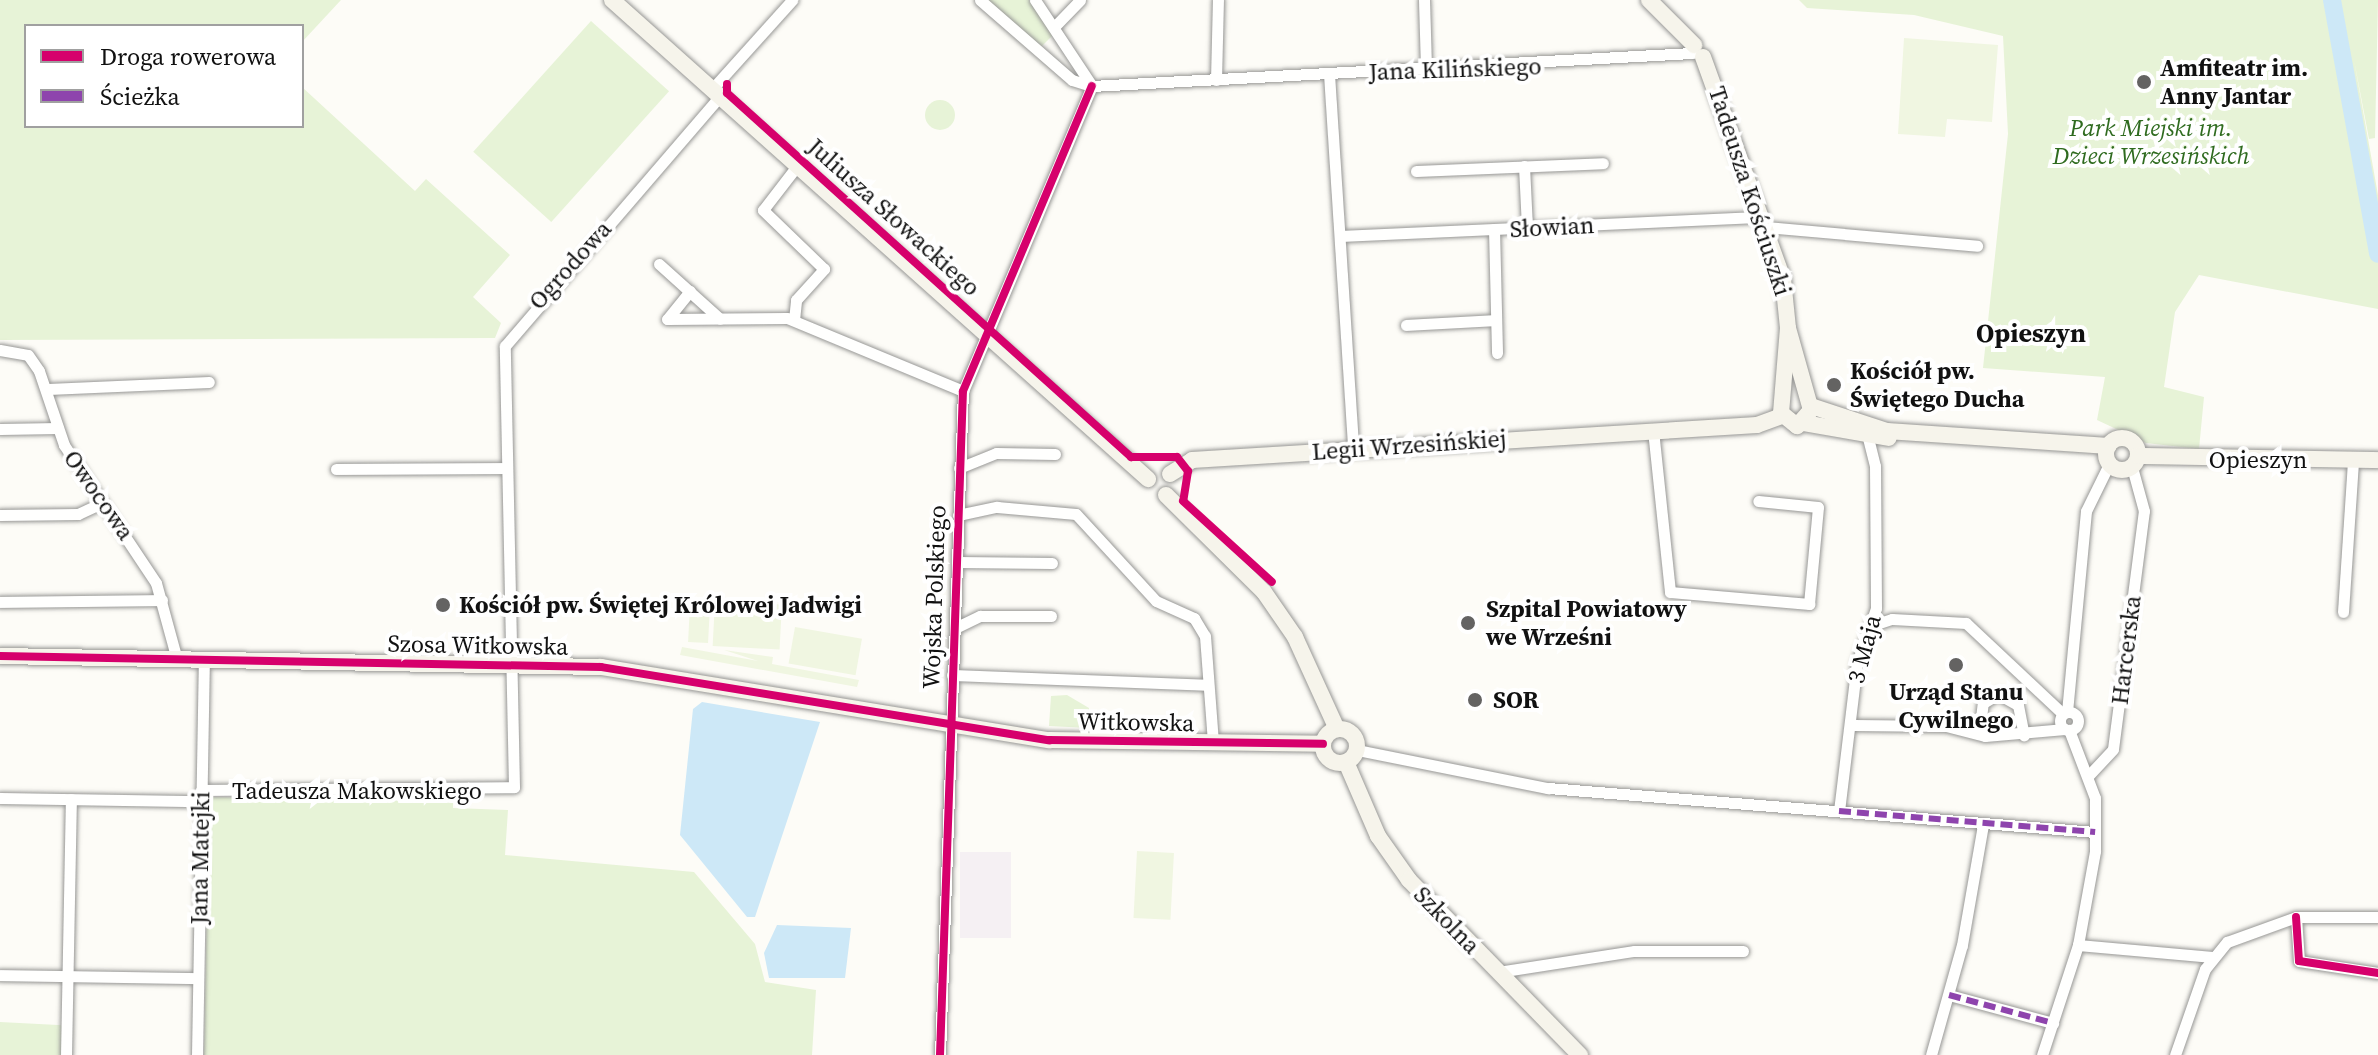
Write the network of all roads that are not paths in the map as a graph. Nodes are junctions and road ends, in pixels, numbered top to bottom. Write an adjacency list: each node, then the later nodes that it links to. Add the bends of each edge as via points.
1 (612, 0): 15 (street, Juliusza Słowackiego)
2 (792, 0): 15 (street, Ogrodowa)
3 (980, 0): 14 (street, via 1072,80)
4 (1035, 0): 9 (street)
5 (1080, 0): 9 (street)
6 (1218, 0): 13 (street)
7 (1424, 0): 11 (street)
8 (1649, 0): 10 (street, Tadeusza Kościuszki)
9 (1055, 26): 14 (street)
10 (1696, 52): 11 (street, Jana Kilińskiego); 20 (street, Tadeusza Kościuszki)
11 (1426, 69): 12 (street, Jana Kilińskiego)
12 (1329, 74): 13 (street, Jana Kilińskiego); 23 (street)
13 (1216, 80): 14 (street, Jana Kilińskiego)
14 (1092, 86): 32 (street, Wojska Polskiego)
15 (716, 92): 17 (street, Juliusza Słowackiego); 52 (street, Ogrodowa, via 511,333)
16 (1603, 163): 18 (street)
17 (797, 166): 28 (street, via 763,210 824,269 796,300); 32 (street, Juliusza Słowackiego)
18 (1524, 166): 19 (street); 21 (street)
19 (1416, 171)
20 (1764, 222): 21 (street, Słowian); 24 (street, Słowian); 31 (street, Tadeusza Kościuszki)
21 (1527, 228): 22 (street, Słowian)
22 (1494, 229): 23 (street, Słowian); 29 (street)
23 (1340, 236): 46 (street)
24 (1977, 246)
25 (659, 264): 26 (street)
26 (690, 291): 27 (street); 27 (street, via 667,319)
27 (720, 319): 28 (street)
28 (794, 320): 37 (street)
29 (1496, 320): 30 (street); 34 (street)
30 (1406, 325)
31 (1788, 328): 38 (street, Tadeusza Kościuszki); 39 (street, Tadeusza Kościuszki)
32 (984, 337): 37 (street, Wojska Polskiego); 56 (street, Juliusza Słowackiego)
33 (0, 350): 36 (street, Owocowa, via 28,355)
34 (1497, 353)
35 (209, 382): 36 (street)
36 (48, 389): 41 (street, Owocowa)
37 (963, 391): 53 (street, Wojska Polskiego)
38 (1807, 402): 39 (street, Legii Wrzesińskiej); 40 (street); 44 (street)
39 (1782, 409): 40 (street); 43 (street, Legii Wrzesińskiej, via 1757,425)
40 (1804, 423): 45 (street)
41 (58, 428): 42 (street); 59 (street, Owocowa)
42 (0, 429)
43 (1653, 430): 46 (street, Legii Wrzesińskiej); 58 (street, via 1670,592 1809,604 1818,507)
44 (1912, 434): 45 (street); 48 (street)
45 (1868, 438): 68 (street, 3 Maja, via 1877,573)
46 (1353, 449): 55 (street, Legii Wrzesińskiej, via 1192,460)
47 (1055, 454): 53 (street, via 996,453)
48 (2108, 456): 51 (street); 51 (street, via 2130,440); 76 (street, via 2086,511)
49 (2353, 460): 50 (street, Opieszyn); 51 (street, Opieszyn); 66 (street)
50 (2378, 460)
51 (2135, 461): 86 (street, Harcerska, via 2144,511 2113,749)
52 (507, 468): 54 (street); 73 (street, Ogrodowa)
53 (959, 468): 61 (street, Wojska Polskiego)
54 (336, 469)
55 (1170, 474): 56 (street, Legii Wrzesińskiej, via 1158,471); 57 (street)
56 (1148, 479): 57 (street, Juliusza Słowackiego, via 1152,493)
57 (1166, 495): 79 (street, via 1264,592 1295,637)
58 (1758, 501)
59 (102, 503): 60 (street, via 78,514); 64 (street, Owocowa)
60 (0, 515)
61 (958, 515): 62 (street, Wojska Polskiego); 75 (street, via 997,507 1076,514 1156,601 1201,626)
62 (957, 562): 63 (street, Wojska Polskiego); 69 (street, Wojska Polskiego)
63 (1052, 563)
64 (162, 600): 65 (street); 71 (street, Owocowa)
65 (0, 602)
66 (2343, 612)
67 (1051, 616): 69 (street, Wojska Polskiego, via 980,616)
68 (1870, 626): 76 (street, via 1892,619 1966,623); 78 (street, 3 Maja, via 1852,691)
69 (955, 628): 74 (street, Wojska Polskiego)
70 (0, 656): 71 (street, Szosa Witkowska)
71 (177, 660): 72 (street, Szosa Witkowska)
72 (204, 660): 73 (street, Szosa Witkowska); 88 (street, Jana Matejki)
73 (517, 666): 77 (street, Szosa Witkowska, via 661,674); 87 (street, Ogrodowa)
74 (952, 675): 75 (street); 77 (street, Wojska Polskiego)
75 (1207, 685): 83 (street)
76 (2065, 713): 80 (street, via 2078,721)
77 (950, 724): 83 (street, Witkowska, via 1049,740); 108 (street, Wojska Polskiego)
78 (1854, 725): 81 (street); 91 (street, 3 Maja, via 1846,738)
79 (1337, 729): 84 (street); 85 (street, via 1353,734)
80 (2067, 729): 82 (street); 86 (street)
81 (1979, 734): 82 (street); 82 (street, via 1983,703 1998,694 2018,705)
82 (2024, 735)
83 (1213, 743): 84 (street, Witkowska)
84 (1323, 744): 85 (street, via 1330,759)
85 (1352, 756): 91 (street, via 1548,788); 99 (street, Szkolna, via 1390,855)
86 (2089, 775): 93 (street)
87 (512, 790): 88 (street, Tadeusza Makowskiego)
88 (201, 796): 90 (street, Tadeusza Makowskiego); 103 (street, Jana Matejki)
89 (0, 798): 90 (street, Tadeusza Makowskiego)
90 (71, 799): 102 (street)
91 (1839, 811): 92 (street)
92 (1983, 825): 93 (street); 104 (street)
93 (2095, 832): 96 (street)
94 (2296, 917): 95 (street); 98 (street, via 2237,937); 100 (street, via 2299,961)
95 (2378, 917)
96 (2078, 945): 98 (street); 105 (street)
97 (1743, 951): 99 (street, via 1634,951)
98 (2212, 957): 112 (street)
99 (1498, 972): 109 (street, Szkolna)
100 (2378, 973)
101 (0, 975): 102 (street)
102 (68, 975): 103 (street); 106 (street)
103 (198, 978): 107 (street, Jana Matejki)
104 (1949, 995): 105 (street); 110 (street)
105 (2053, 1023): 111 (street)
106 (66, 1055)
107 (197, 1055)
108 (940, 1055)
109 (1580, 1055)
110 (1931, 1055)
111 (2042, 1055)
112 (2175, 1055)

